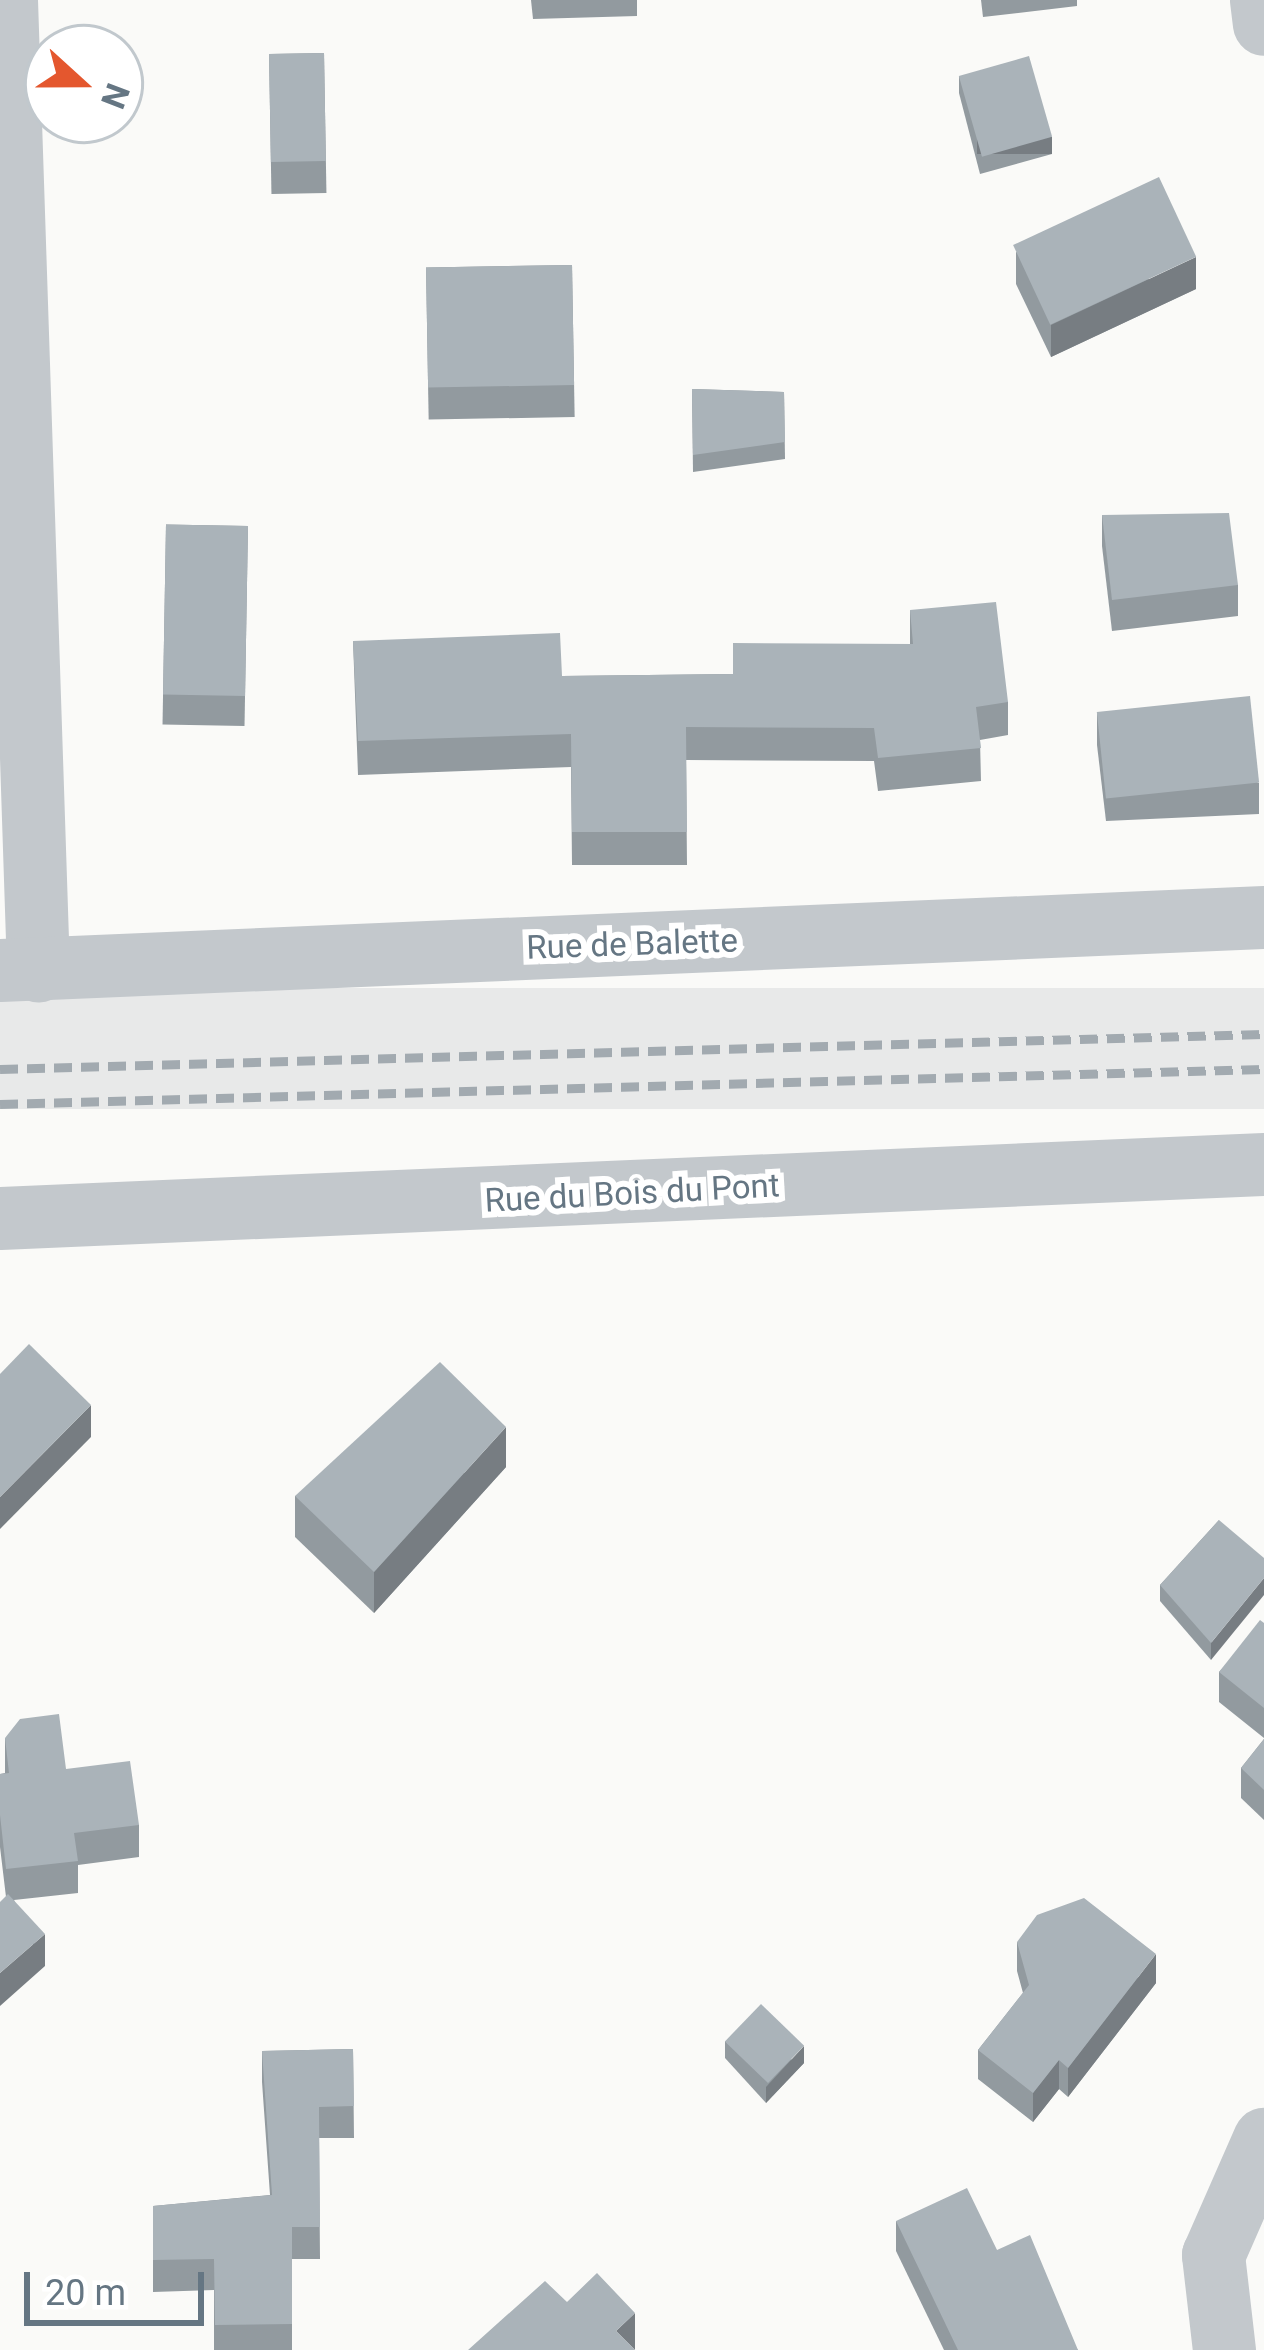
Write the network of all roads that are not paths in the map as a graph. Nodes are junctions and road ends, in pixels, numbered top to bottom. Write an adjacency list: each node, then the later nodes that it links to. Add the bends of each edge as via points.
1 (6, 0): 5 (street)
2 (1261, 0): 3 (street)
3 (1264, 24)
4 (1264, 917): 5 (street, Rue de Balette)
5 (19, 970)
6 (1264, 1164): 7 (street, Rue du Bois du Pont)
7 (0, 1218)
8 (1264, 2139): 9 (street, via 1214,2254)
9 (1224, 2350)

